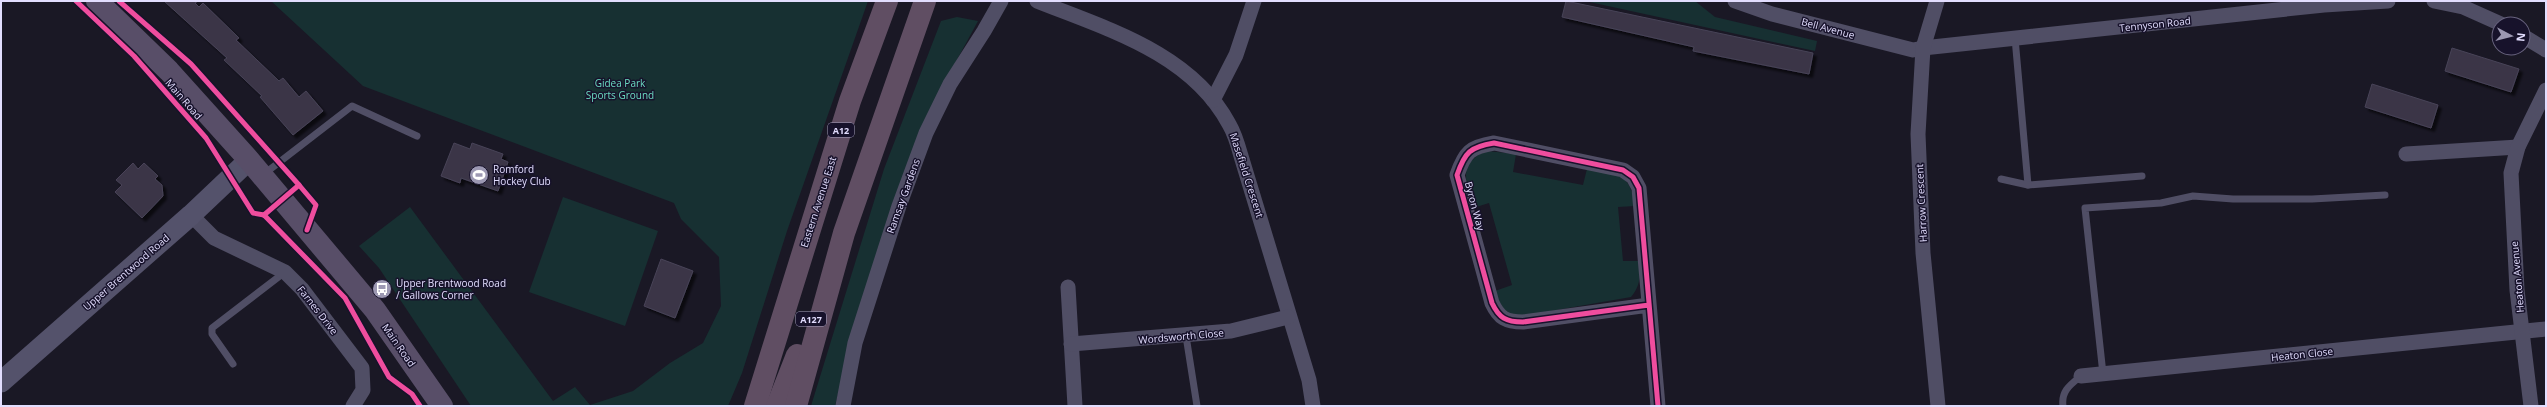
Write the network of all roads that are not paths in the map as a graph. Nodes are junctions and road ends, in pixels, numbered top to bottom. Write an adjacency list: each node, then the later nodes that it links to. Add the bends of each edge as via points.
1 (97, 1): 23 (main road, Main Road, via 169,71)
2 (887, 1): 30 (highway, Eastern Avenue East / A12, via 850,101)
3 (925, 1): 29 (highway)
4 (1001, 1): 49 (street, Ramsay Gardens, via 950,84 926,133 899,206 857,336)
5 (1037, 1): 19 (street, Masefield Crescent, via 1150,48 1184,71)
6 (1254, 1): 19 (street, via 1236,55)
7 (1735, 1): 12 (street, Bell Avenue)
8 (1937, 1): 16 (street, Harrow Crescent)
9 (2388, 1): 11 (street, Tennyson Road)
10 (2434, 1): 13 (street, via 2462,7)
11 (2324, 3): 14 (street, Tennyson Road)
12 (1775, 7): 16 (street, Bell Avenue, via 1913,50)
13 (2491, 20)
14 (2015, 38): 16 (street, Tennyson Road); 26 (lane)
15 (2531, 41): 17 (street)
16 (1922, 48): 54 (street, Harrow Crescent, via 1918,134 1923,245)
17 (2546, 50)
18 (2546, 90): 21 (street, Heaton Avenue)
19 (1213, 100): 34 (street, Masefield Crescent, via 1230,125 1241,156)
20 (417, 136): 23 (lane, via 352,106)
21 (2518, 148): 22 (street); 36 (street, Heaton Avenue, via 2512,173 2514,248)
22 (2406, 154)
23 (255, 168): 28 (street, Upper Brentwood Road); 44 (main road, Main Road, via 375,310)
24 (2142, 176): 26 (lane)
25 (2001, 179): 26 (lane)
26 (2028, 185)
27 (2385, 195): 40 (lane, via 2312,199 2193,196 2161,203 2085,208)
28 (191, 215): 31 (street, Farnes Drive, via 214,238); 42 (street, Upper Brentwood Road)
29 (844, 233): 47 (highway, A127); 48 (highway)
30 (799, 260): 45 (highway, Eastern Avenue East / A12); 46 (highway, A127)
31 (285, 272): 39 (lane, via 212,328 212,334); 43 (street, Farnes Drive, via 302,289 362,368 363,390)
32 (1068, 287): 38 (street)
33 (1649, 305): 33 (street, Byron Way, via 1639,188 1633,177 1622,170 1494,143 1479,145 1463,157 1457,176 1492,304 1498,315 1509,322 1523,322); 53 (street, Byron Way)
34 (1288, 317): 37 (street, Wordsworth Close, via 1231,332); 52 (street, Masefield Crescent, via 1309,380)
35 (2546, 329): 36 (street, Heaton Close)
36 (2523, 332): 40 (street, Heaton Close); 56 (street, Heaton Avenue)
37 (1186, 336): 38 (street, Wordsworth Close); 51 (lane)
38 (1072, 344): 50 (street)
39 (233, 364)
40 (2103, 374): 41 (street, Heaton Close)
41 (2081, 376): 55 (lane, via 2066,388 2062,399)
42 (1, 382)
43 (353, 406)
44 (442, 406)
45 (755, 406)
46 (774, 406)
47 (777, 406)
48 (796, 406)
49 (843, 406)
50 (1075, 406)
51 (1197, 406)
52 (1313, 406)
53 (1658, 406)
54 (1938, 406)
55 (2063, 406)
56 (2531, 406)

